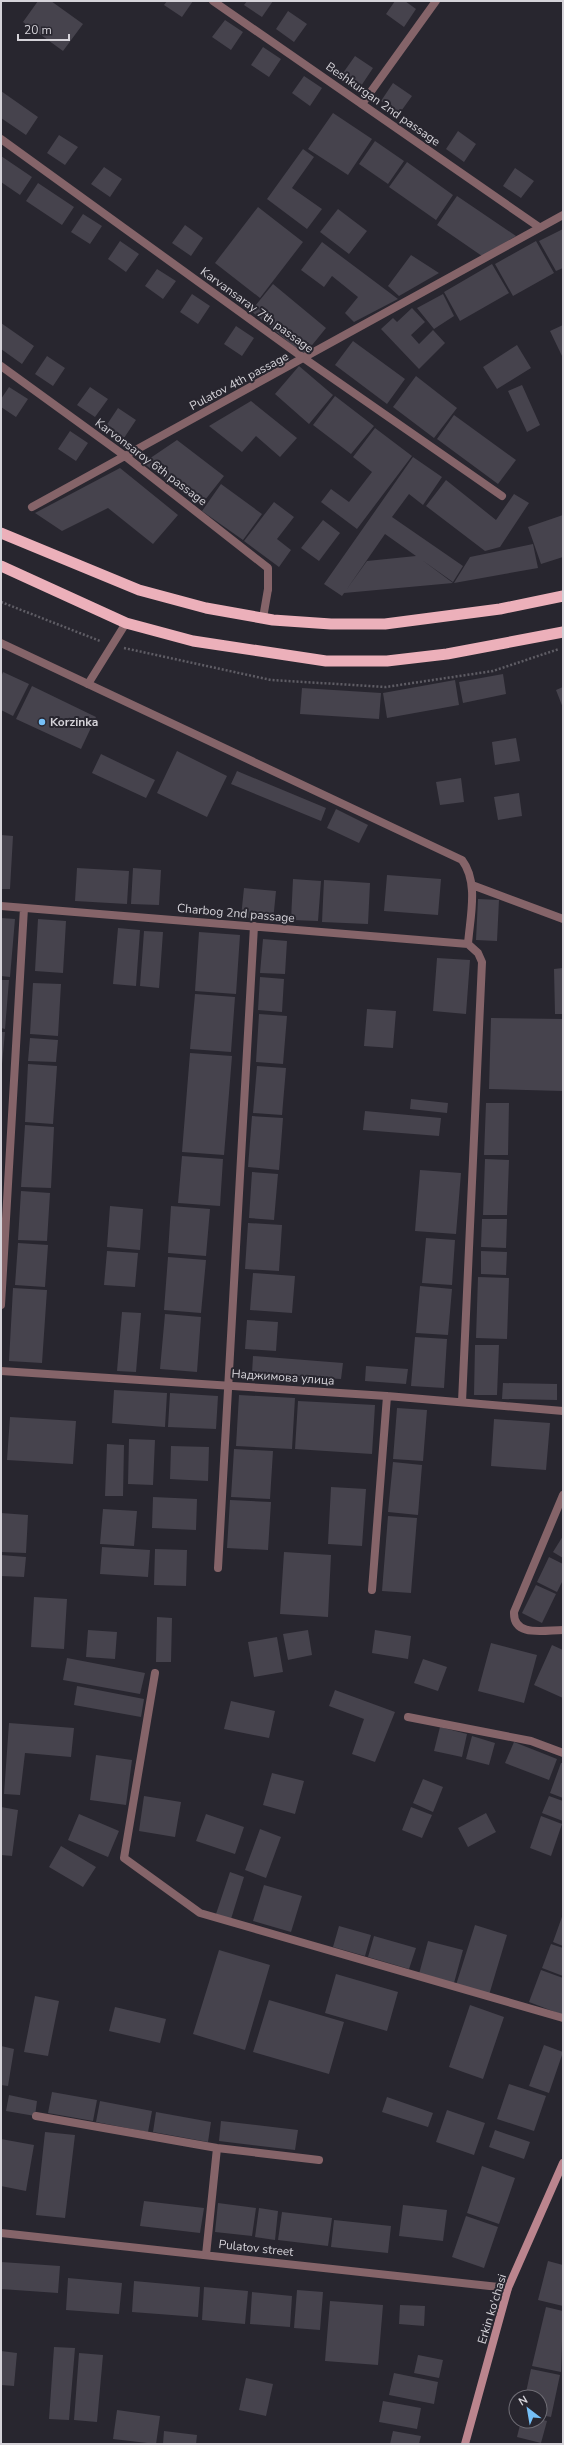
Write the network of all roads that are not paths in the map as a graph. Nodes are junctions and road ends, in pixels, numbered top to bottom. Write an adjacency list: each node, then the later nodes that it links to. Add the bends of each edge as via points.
1 (213, 1): 3 (street, Beshkurgan 2nd passage)
2 (436, 1): 3 (street)
3 (362, 104): 6 (street, Beshkurgan 2nd passage)
4 (1, 139): 7 (street, Karvаnsarаy 7th passage)
5 (563, 216): 6 (street, Pulatov 4th passage)
6 (539, 227): 7 (street, Pulatov 4th passage)
7 (305, 359): 9 (street, Pulatov 4th passage); 10 (street, Karvаnsarаy 7th passage)
8 (1, 366): 9 (street, Karvonsaroy 6th passage)
9 (125, 456): 11 (street, Pulatov 4th passage); 15 (street, Karvonsaroy 6th passage, via 268,568 268,589)
10 (502, 496)
11 (32, 507)
12 (1, 533): 15 (highway, via 139,590 206,608)
13 (1, 566): 16 (highway)
14 (563, 596): 15 (highway, via 500,609 385,624 330,624)
15 (262, 618)
16 (126, 624): 17 (highway, via 193,641 326,661 387,661 447,654); 19 (street)
17 (563, 632)
18 (1, 643): 19 (street)
19 (88, 684): 20 (street, via 462,860 468,867)
20 (472, 885): 23 (street); 25 (street)
21 (1, 906): 22 (street, Charbog 2nd passage)
22 (24, 908): 24 (street, Charbog 2nd passage); 26 (street)
23 (563, 919)
24 (254, 926): 25 (street, Charbog 2nd passage); 28 (street)
25 (468, 944): 30 (street, via 478,953 482,962)
26 (1, 1305)
27 (1, 1370): 28 (street, Наджимова улица)
28 (227, 1385): 29 (street, Наджимова улица); 33 (street)
29 (387, 1396): 30 (street, Наджимова улица); 34 (street)
30 (462, 1402): 31 (street, Наджимова улица)
31 (563, 1411)
32 (563, 1495): 35 (street, via 513,1618 519,1628 525,1630)
33 (218, 1568)
34 (372, 1590)
35 (563, 1630)
36 (155, 1673): 39 (street, via 124,1858 200,1913)
37 (408, 1717): 38 (street, via 531,1741)
38 (563, 1753)
39 (563, 2018)
40 (36, 2116): 41 (street)
41 (217, 2148): 42 (street); 45 (street)
42 (319, 2160)
43 (563, 2162): 46 (main road, Erkin ko'chasi)
44 (1, 2233): 45 (street, Pulatov street)
45 (206, 2255): 46 (street, Pulatov street)
46 (508, 2288): 47 (main road, Erkin ko'chasi)
47 (465, 2444)

